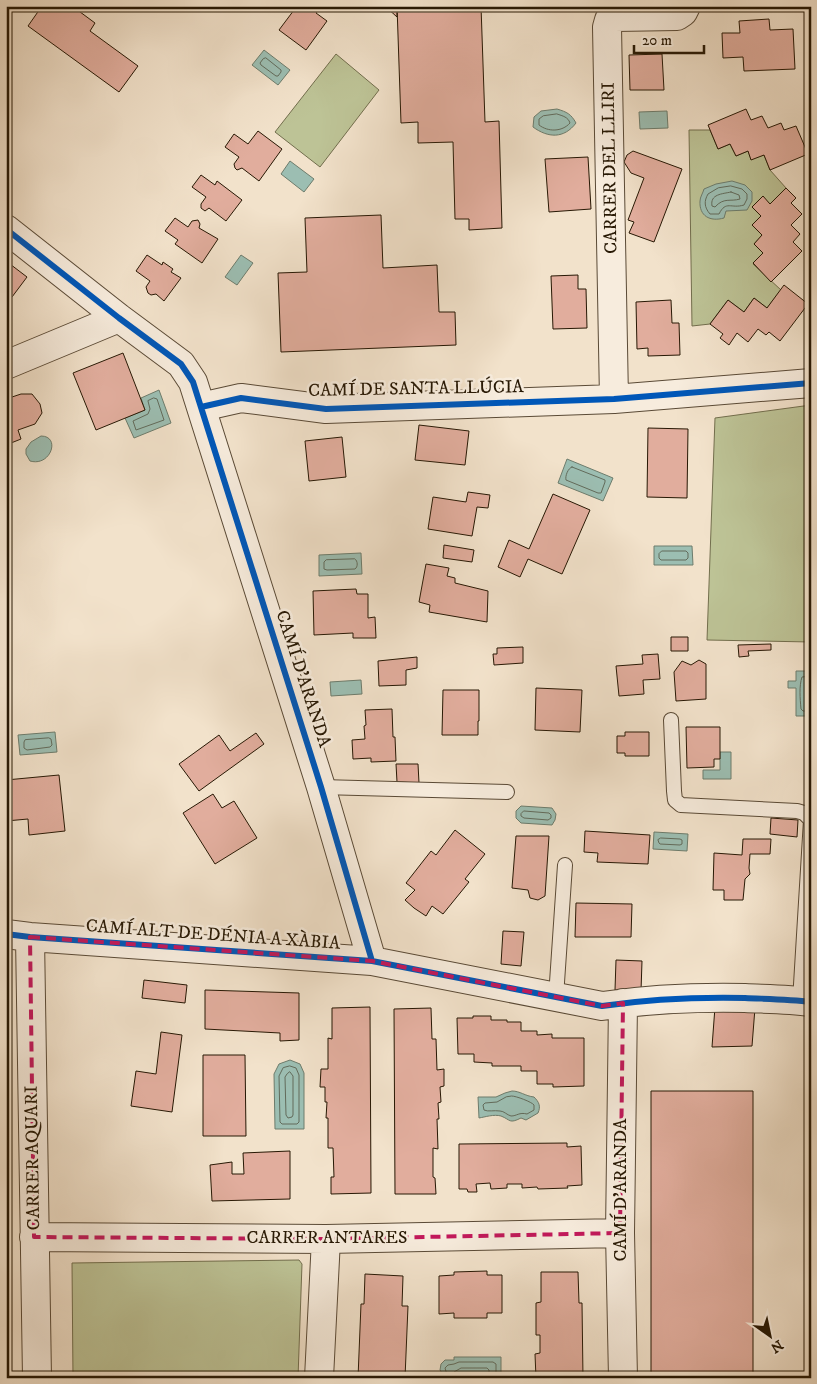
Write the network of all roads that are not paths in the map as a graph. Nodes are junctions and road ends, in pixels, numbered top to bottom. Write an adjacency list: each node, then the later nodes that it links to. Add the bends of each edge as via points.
1 (686, 6): 6 (street, CARRER DEL LLIRI, via 677,16 615,16 607,27)
2 (6, 229): 3 (street)
3 (119, 318): 4 (street); 7 (street, via 181,364 193,382)
4 (6, 365)
5 (811, 383): 6 (street, CAMÍ DE SANTA LLÚCIA)
6 (614, 399): 7 (street, CAMÍ DE SANTA LLÚCIA, via 326,409 241,398)
7 (201, 406): 9 (street, CAMÍ D'ARANDA)
8 (671, 720): 11 (lane, via 675,800 681,805 797,811)
9 (322, 787): 10 (lane); 14 (street, CAMÍ D'ARANDA)
10 (507, 792)
11 (811, 820): 16 (lane)
12 (565, 865): 15 (lane)
13 (18, 935): 14 (street, CAMÍ ALT DE DÉNIA A XÀBIA); 19 (street, CARRER AQUARI)
14 (372, 961): 15 (street, CAMÍ ALT DE DÉNIA A XÀBIA)
15 (556, 997): 17 (street, CAMÍ ALT DE DÉNIA A XÀBIA, via 602,1006)
16 (806, 1002): 17 (street, CAMÍ ALT DE DÉNIA A XÀBIA, via 704,997)
17 (623, 1003): 18 (street, CAMÍ D'ARANDA)
18 (620, 1233): 20 (street, CARRER ANTARES); 23 (street, CAMÍ D'ARANDA)
19 (34, 1237): 20 (street, CARRER ANTARES); 21 (street, CARRER AQUARI)
20 (326, 1239): 22 (street)
21 (37, 1378)
22 (319, 1378)
23 (623, 1378)

